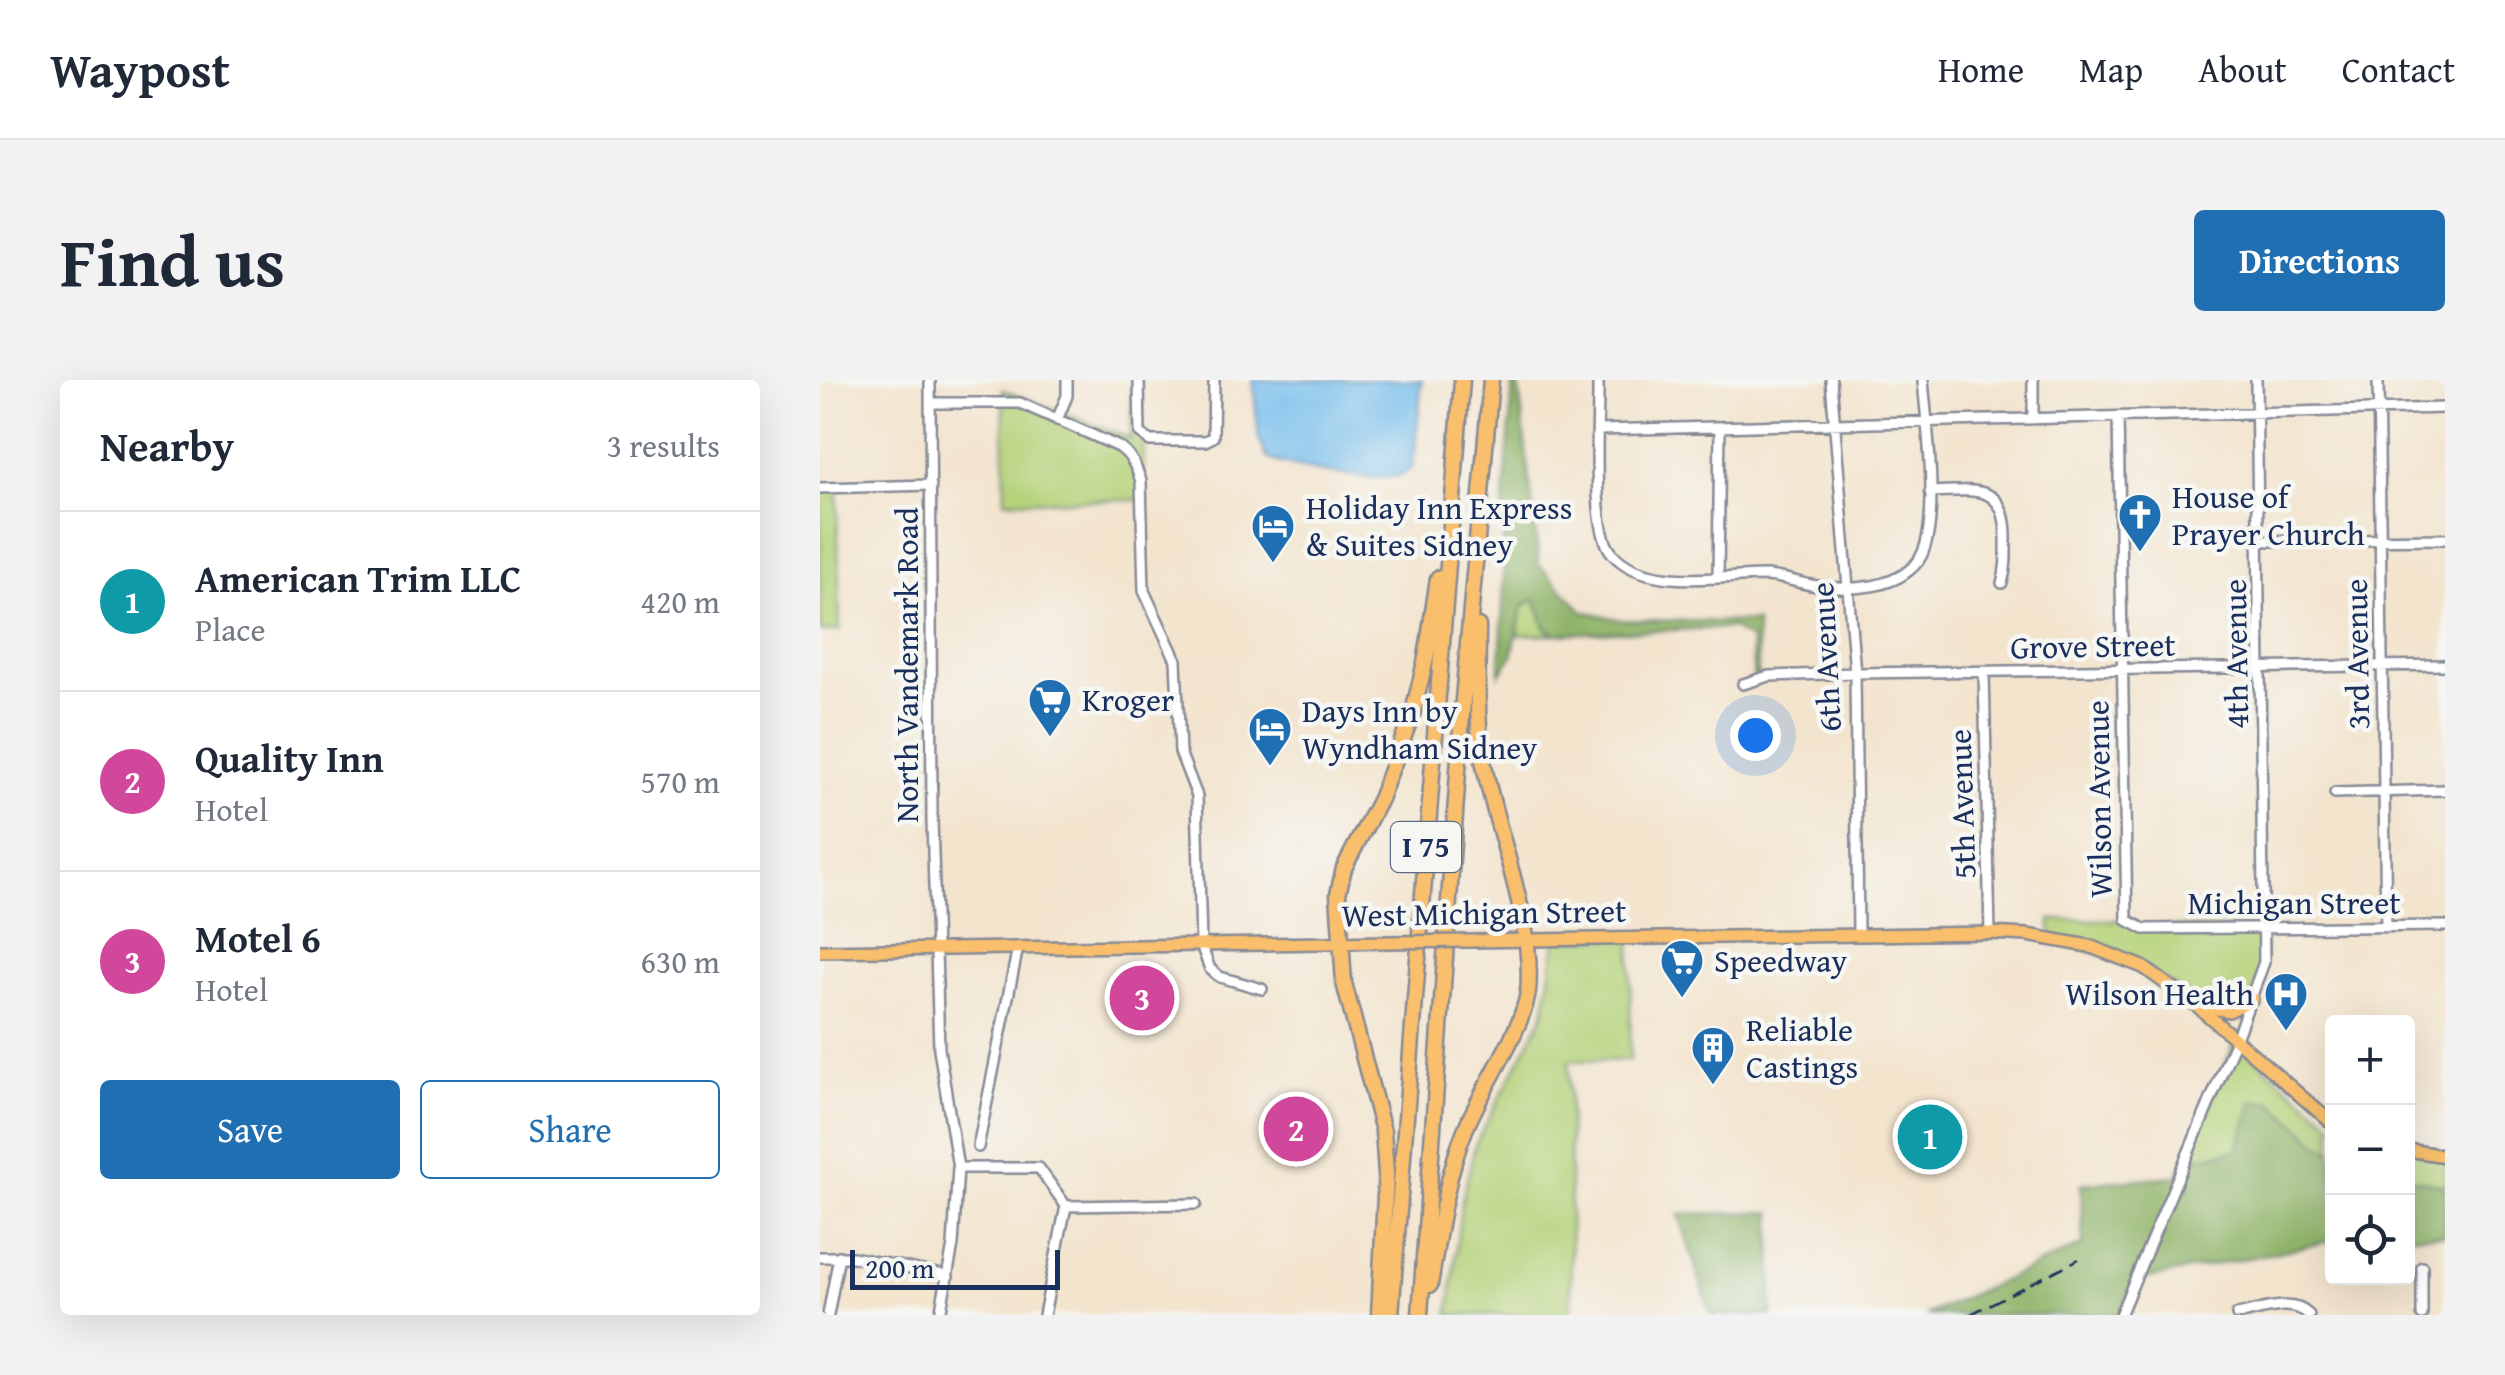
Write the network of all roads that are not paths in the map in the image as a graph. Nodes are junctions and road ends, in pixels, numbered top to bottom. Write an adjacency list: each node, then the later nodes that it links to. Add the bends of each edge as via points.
1 (930, 380): 13 (street, North Vandemark Road)
2 (1067, 380): 19 (street)
3 (1139, 380): 24 (street)
4 (1214, 380): 24 (street, via 1213,437)
5 (1462, 380): 29 (highway, I 75)
6 (1491, 380): 33 (highway, I 75)
7 (1598, 380): 23 (street)
8 (1832, 380): 21 (street, 6th Avenue)
9 (1923, 380): 20 (street)
10 (2033, 380): 18 (street)
11 (2256, 380): 16 (street, 4th Avenue)
12 (2378, 380): 15 (street, 3rd Avenue)
13 (930, 403): 19 (street, via 1020,403); 26 (street, North Vandemark Road)
14 (2445, 408): 15 (street)
15 (2380, 410): 16 (street); 30 (street, 3rd Avenue)
16 (2257, 413): 17 (street); 32 (street, 4th Avenue)
17 (2118, 417): 18 (street); 40 (street, Wilson Avenue)
18 (2033, 419): 20 (street)
19 (1058, 420): 25 (street)
20 (1926, 422): 21 (street); 28 (street)
21 (1834, 424): 22 (street); 36 (street, 6th Avenue)
22 (1720, 427): 23 (street); 34 (street)
23 (1599, 430): 34 (street, via 1599,528 1611,552 1654,577)
24 (1144, 437): 25 (street)
25 (1129, 454): 55 (street, via 1141,481 1144,591 1176,660 1180,752 1197,796)
26 (931, 485): 27 (street); 57 (street, North Vandemark Road)
27 (820, 488)
28 (1930, 492): 35 (street, via 1977,491 2000,503 2006,524); 36 (street, via 1929,533 1917,563 1894,581)
29 (1452, 504): 54 (highway, via 1412,712 1380,799 1344,868); 78 (highway, I 75)
30 (2380, 539): 31 (street); 32 (street); 38 (street, 3rd Avenue)
31 (2445, 539)
32 (2260, 541): 39 (street, 4th Avenue)
33 (1477, 542): 53 (highway, via 1480,739); 79 (highway, I 75)
34 (1718, 578): 36 (street)
35 (2002, 583)
36 (1849, 586): 41 (street, 6th Avenue)
37 (2445, 665): 38 (street, Grove Street)
38 (2383, 666): 39 (street, Grove Street); 46 (street, 3rd Avenue)
39 (2261, 667): 40 (street, Grove Street); 49 (street, 4th Avenue)
40 (2122, 670): 42 (street, Grove Street); 50 (street, Wilson Avenue, via 2127,920)
41 (1855, 673): 42 (street, Grove Street); 43 (street, Grove Street, via 1769,676); 51 (street, 6th Avenue)
42 (1984, 673): 52 (street, 5th Avenue)
43 (1744, 684)
44 (2445, 790): 46 (street)
45 (2335, 793): 46 (street)
46 (2385, 794): 48 (street, 3rd Avenue)
47 (2445, 926): 48 (street, Michigan Street)
48 (2386, 927): 49 (street, Michigan Street)
49 (2266, 928): 50 (street, Michigan Street); 60 (street, 4th Avenue)
50 (2144, 929)
51 (1858, 933): 52 (main road, West Michigan Street); 53 (main road, West Michigan Street)
52 (1990, 933): 61 (main road, West Michigan Street, via 2090,946 2143,967)
53 (1527, 940): 54 (main road, West Michigan Street, bridge); 79 (highway, via 1524,1012 1450,1172)
54 (1340, 942): 55 (main road, West Michigan Street); 77 (highway, via 1344,982 1383,1130)
55 (1201, 945): 56 (main road, West Michigan Street); 59 (street, via 1220,977)
56 (1018, 947): 57 (main road, West Michigan Street); 64 (street)
57 (936, 949): 58 (main road, West Michigan Street); 67 (street, North Vandemark Road, via 938,1050)
58 (820, 951)
59 (1262, 989)
60 (2252, 999): 61 (main road, via 2229,1011); 62 (street, 4th Avenue)
61 (2196, 1005): 62 (main road, West Michigan Street)
62 (2236, 1042): 63 (main road, West Michigan Street); 80 (street, 4th Avenue)
63 (2325, 1117)
64 (978, 1147)
65 (2415, 1151): 66 (main road)
66 (2445, 1156)
67 (958, 1168): 69 (street, via 1039,1168); 73 (street, North Vandemark Road)
68 (1196, 1204): 69 (street)
69 (1066, 1206): 76 (street)
70 (820, 1256): 71 (street)
71 (840, 1256): 73 (street); 74 (street)
72 (2422, 1267): 83 (street)
73 (948, 1276): 75 (street, North Vandemark Road)
74 (828, 1315)
75 (940, 1315)
76 (1044, 1315)
77 (1379, 1315)
78 (1391, 1315)
79 (1422, 1315)
80 (2120, 1315)
81 (2238, 1315): 82 (street, via 2286,1306)
82 (2309, 1315)
83 (2422, 1315)

